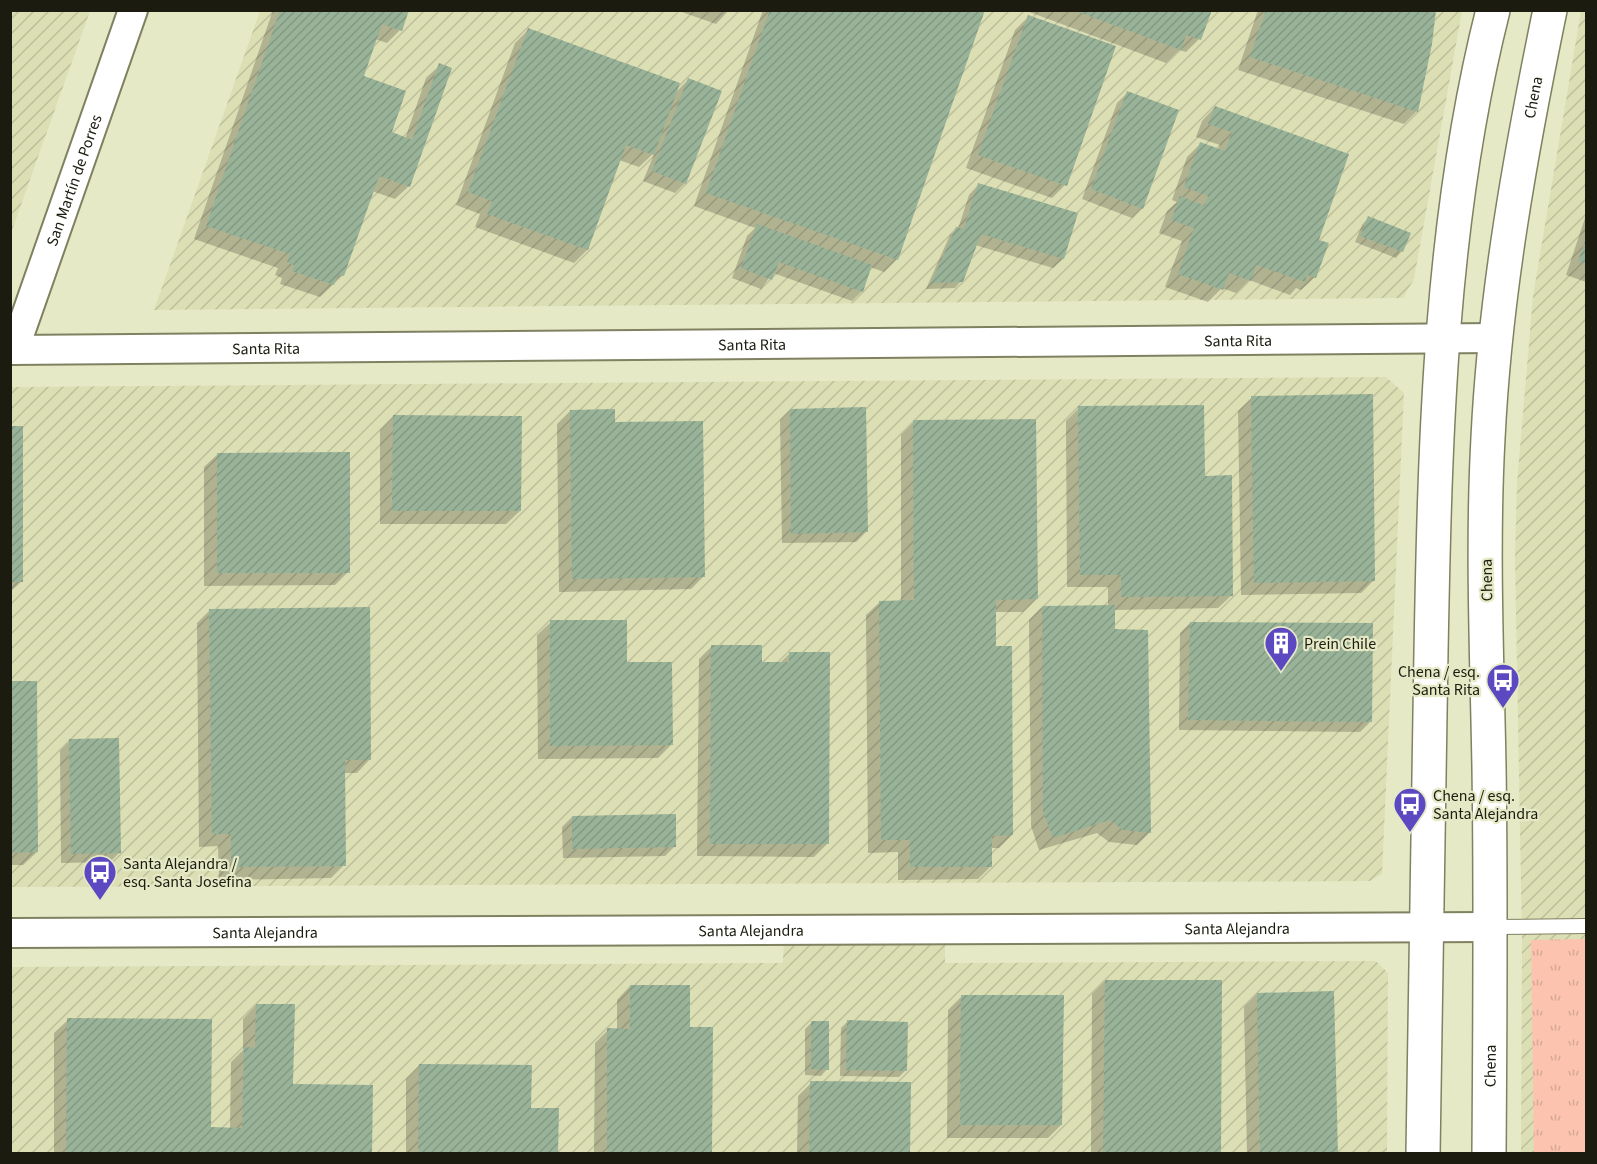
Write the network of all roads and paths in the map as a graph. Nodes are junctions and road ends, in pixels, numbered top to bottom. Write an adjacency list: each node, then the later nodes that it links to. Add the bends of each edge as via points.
1 (133, 10): 6 (street, San Martín de Porres)
2 (1493, 10): 5 (street, via 1461,176)
3 (1550, 10): 4 (street, Chena, via 1524,133)
4 (1496, 338): 5 (street, Santa Rita); 9 (street, Chena, via 1485,501)
5 (1442, 339): 6 (street, Santa Rita); 8 (street, via 1435,444)
6 (13, 350)
7 (1587, 926): 9 (lane)
8 (1426, 927): 9 (street, Santa Alejandra); 10 (street, Santa Alejandra); 11 (street)
9 (1491, 927): 12 (street, Chena)
10 (10, 933)
11 (1424, 1154)
12 (1489, 1154)

